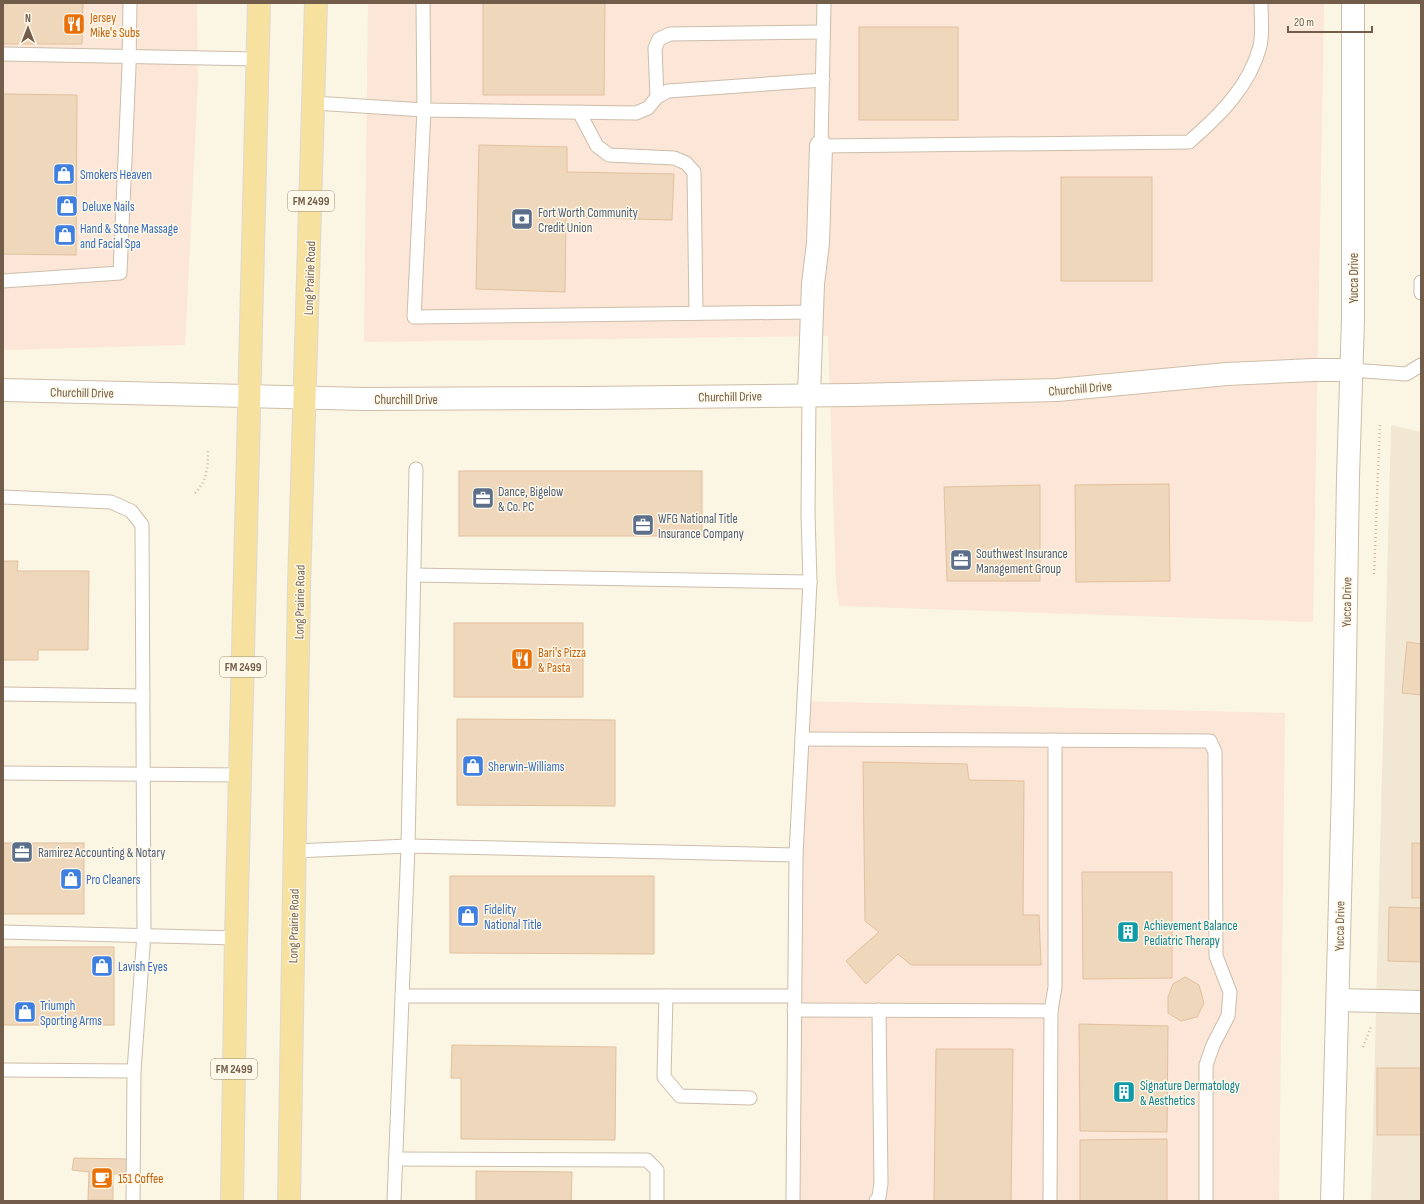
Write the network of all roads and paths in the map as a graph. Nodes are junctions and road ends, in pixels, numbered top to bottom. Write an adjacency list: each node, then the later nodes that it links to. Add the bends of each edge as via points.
1 (130, 3): 10 (lane)
2 (259, 3): 11 (main road, FM 2499)
3 (316, 3): 14 (main road, Long Prairie Road / FM 2499)
4 (423, 3): 15 (lane)
5 (824, 3): 8 (lane)
6 (1261, 3): 17 (lane, via 1260,45 1248,79 1212,122 1189,142)
7 (1353, 3): 24 (street, Yucca Drive)
8 (824, 32): 12 (lane); 13 (lane, via 670,34 659,39 655,48)
9 (3, 54): 10 (lane)
10 (129, 58): 11 (lane); 18 (lane, via 120,273)
11 (258, 59): 27 (main road, FM 2499)
12 (823, 80): 13 (lane, via 668,91); 17 (lane)
13 (657, 97): 16 (lane, via 648,108 636,113)
14 (314, 103): 15 (lane); 28 (main road, Long Prairie Road / FM 2499)
15 (424, 110): 16 (lane); 22 (lane, via 414,317)
16 (579, 112): 22 (lane, via 597,146 609,155 674,158 686,163 694,172)
17 (821, 146): 21 (street, via 818,243)
18 (3, 281)
19 (1421, 282): 20 (lane)
20 (1421, 293)
21 (812, 312): 22 (lane); 26 (street)
22 (696, 313)
23 (1421, 365): 24 (lane, via 1406,374)
24 (1351, 370): 26 (street, Churchill Drive, via 1227,374 1057,390); 51 (street, Yucca Drive)
25 (3, 390): 27 (street, Churchill Drive)
26 (809, 395): 28 (street, Churchill Drive); 34 (lane)
27 (248, 396): 28 (street, Churchill Drive); 41 (main road, FM 2499)
28 (305, 398): 43 (main road, Long Prairie Road / FM 2499)
29 (208, 451): 31 (path, via 206,477)
30 (416, 469): 33 (lane)
31 (195, 493)
32 (3, 498): 36 (lane, via 111,502 131,511 142,525)
33 (414, 575): 34 (lane); 42 (lane)
34 (810, 582): 37 (lane)
35 (3, 694): 36 (lane)
36 (143, 696): 40 (lane)
37 (802, 739): 38 (lane); 44 (lane)
38 (1055, 740): 55 (lane, via 1055,987); 68 (lane, via 1210,741 1215,752 1216,956 1230,992 1228,1016 1212,1045 1206,1065)
39 (3, 773): 40 (lane)
40 (143, 773): 41 (lane); 46 (lane)
41 (240, 775): 47 (main road, FM 2499)
42 (408, 846): 43 (lane); 44 (lane); 48 (lane)
43 (295, 851): 62 (main road, Long Prairie Road / FM 2499)
44 (796, 855): 50 (lane)
45 (3, 932): 46 (lane)
46 (144, 934): 47 (lane); 57 (lane)
47 (236, 938): 61 (main road, FM 2499)
48 (402, 996): 49 (lane); 59 (lane)
49 (666, 996): 50 (lane); 58 (lane, via 664,1077 680,1096)
50 (794, 996): 53 (lane)
51 (1338, 1000): 52 (street); 69 (street, Yucca Drive)
52 (1421, 1002)
53 (794, 1010): 54 (lane); 65 (lane)
54 (879, 1010): 55 (lane); 66 (lane, via 880,1183 879,1197)
55 (1051, 1010): 67 (lane)
56 (3, 1070): 57 (lane)
57 (134, 1071): 60 (lane)
58 (750, 1098)
59 (396, 1159): 63 (lane); 64 (lane, via 647,1160 657,1170)
60 (133, 1201)
61 (232, 1201)
62 (288, 1201)
63 (394, 1201)
64 (656, 1201)
65 (793, 1201)
66 (876, 1201)
67 (1050, 1201)
68 (1206, 1201)
69 (1332, 1201)

